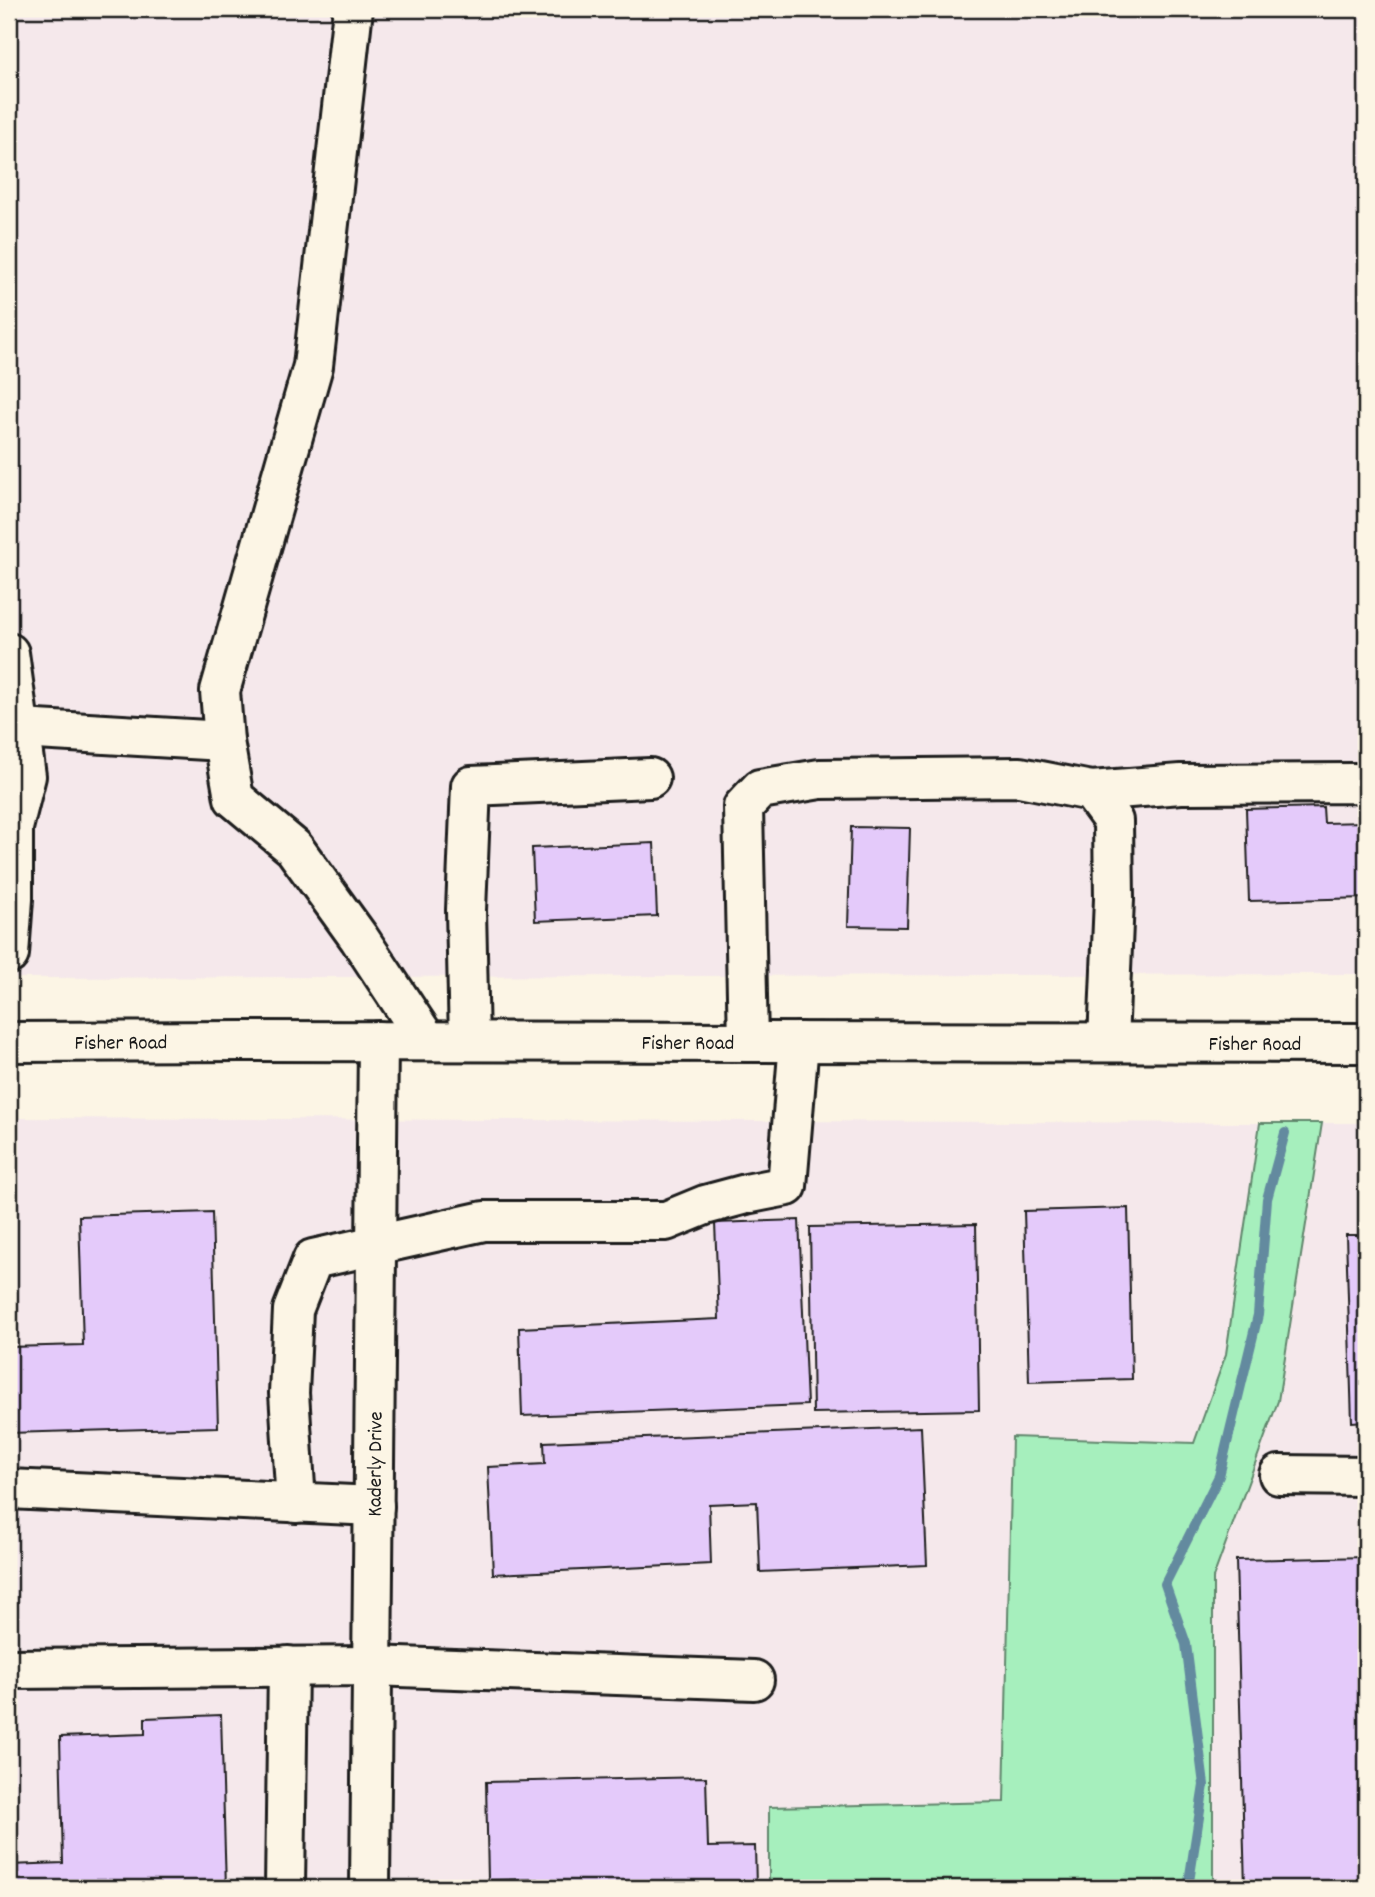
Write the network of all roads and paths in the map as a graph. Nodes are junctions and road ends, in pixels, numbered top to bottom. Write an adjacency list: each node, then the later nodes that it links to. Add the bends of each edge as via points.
1 (353, 9): 4 (main road, via 313,366 220,691)
2 (9, 653): 3 (main road)
3 (20, 730): 4 (main road); 8 (main road, via 26,776 13,828)
4 (224, 741): 10 (main road, via 234,798 294,848)
5 (650, 778): 11 (main road, via 471,786 466,910)
6 (1366, 785): 7 (main road, via 1181,784)
7 (1091, 791): 13 (main road, via 1020,777 820,779 760,789 743,807); 15 (main road, via 1113,821)
8 (9, 954)
9 (378, 1041): 10 (main road, Fisher Road); 12 (main road, Fisher Road); 17 (main road, Kaderly Drive)
10 (427, 1041): 11 (main road, Fisher Road)
11 (469, 1041): 13 (main road, Fisher Road)
12 (9, 1042)
13 (748, 1042): 14 (main road, Fisher Road)
14 (799, 1042): 15 (main road, Fisher Road); 17 (main road, via 787,1186 705,1205 666,1221 484,1221)
15 (1108, 1042): 16 (main road, Fisher Road)
16 (1366, 1043)
17 (376, 1245): 21 (main road, via 313,1259 293,1310 289,1393); 22 (main road, Kaderly Drive)
18 (1279, 1475): 19 (main road)
19 (1366, 1476)
20 (9, 1489): 21 (main road)
21 (296, 1503): 22 (main road)
22 (374, 1506): 24 (main road, Kaderly Drive)
23 (288, 1666): 24 (main road); 25 (main road); 27 (main road)
24 (372, 1666): 26 (main road); 28 (main road, Kaderly Drive)
25 (9, 1669)
26 (754, 1680)
27 (285, 1888)
28 (370, 1888)

